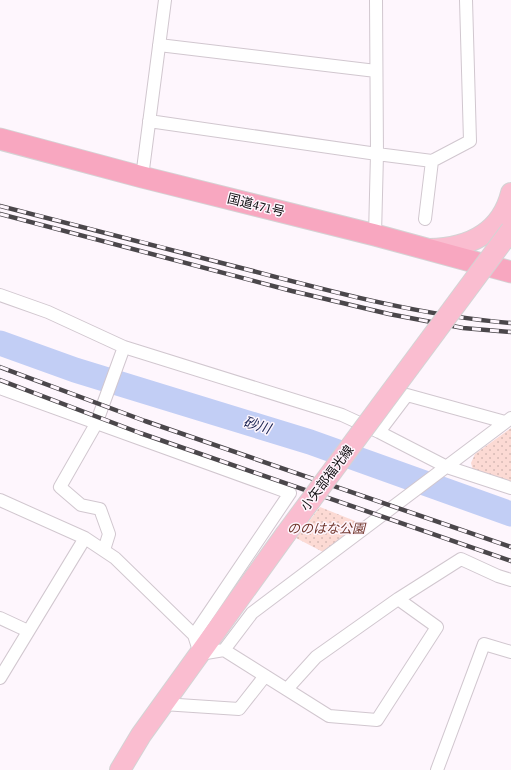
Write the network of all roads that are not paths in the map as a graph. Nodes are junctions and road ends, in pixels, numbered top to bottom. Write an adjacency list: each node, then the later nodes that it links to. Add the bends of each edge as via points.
1 (165, 0): 4 (street)
2 (376, 0): 5 (street)
3 (466, 0): 9 (street, via 470,141)
4 (159, 45): 5 (street); 6 (street)
5 (376, 71): 8 (street)
6 (149, 121): 8 (street); 10 (street)
7 (0, 139): 10 (highway, 国道471号)
8 (377, 154): 9 (street); 14 (street)
9 (432, 161): 12 (street)
10 (142, 177): 14 (highway, 国道471号)
11 (509, 199): 13 (main road, 小矢部福光線); 15 (main road, 小矢部福光線, via 500,218 490,230 477,239 446,249)
12 (425, 219)
13 (511, 229): 32 (main road, 小矢部福光線, bridge, via 285,535)
14 (375, 234): 15 (highway, 国道471号)
15 (425, 250): 16 (highway, 国道471号)
16 (511, 272)
17 (0, 295): 18 (street, via 48,312)
18 (124, 347): 21 (street); 22 (street, via 342,415)
19 (0, 388): 21 (street)
20 (508, 420): 22 (street, via 407,395); 23 (street)
21 (96, 424): 27 (street, via 60,487 81,505 100,509 109,534); 32 (street, via 290,493)
22 (379, 432): 23 (street)
23 (447, 467): 24 (street); 33 (street, via 252,612)
24 (511, 488)
25 (0, 500): 26 (street)
26 (85, 538): 27 (street); 31 (street)
27 (104, 550): 32 (street, via 115,558)
28 (511, 580): 29 (street, via 461,559)
29 (398, 600): 37 (street, via 316,657); 37 (street, via 437,627 377,720 329,716)
30 (0, 618): 31 (street)
31 (28, 631): 36 (street)
32 (197, 644): 33 (street); 38 (main road, 小矢部福光線)
33 (224, 650): 35 (street)
34 (511, 652): 40 (street, via 484,644)
35 (265, 676): 37 (street); 38 (street, via 239,709)
36 (0, 678)
37 (287, 689)
38 (163, 704): 39 (main road, 小矢部福光線)
39 (120, 770)
40 (437, 770)

